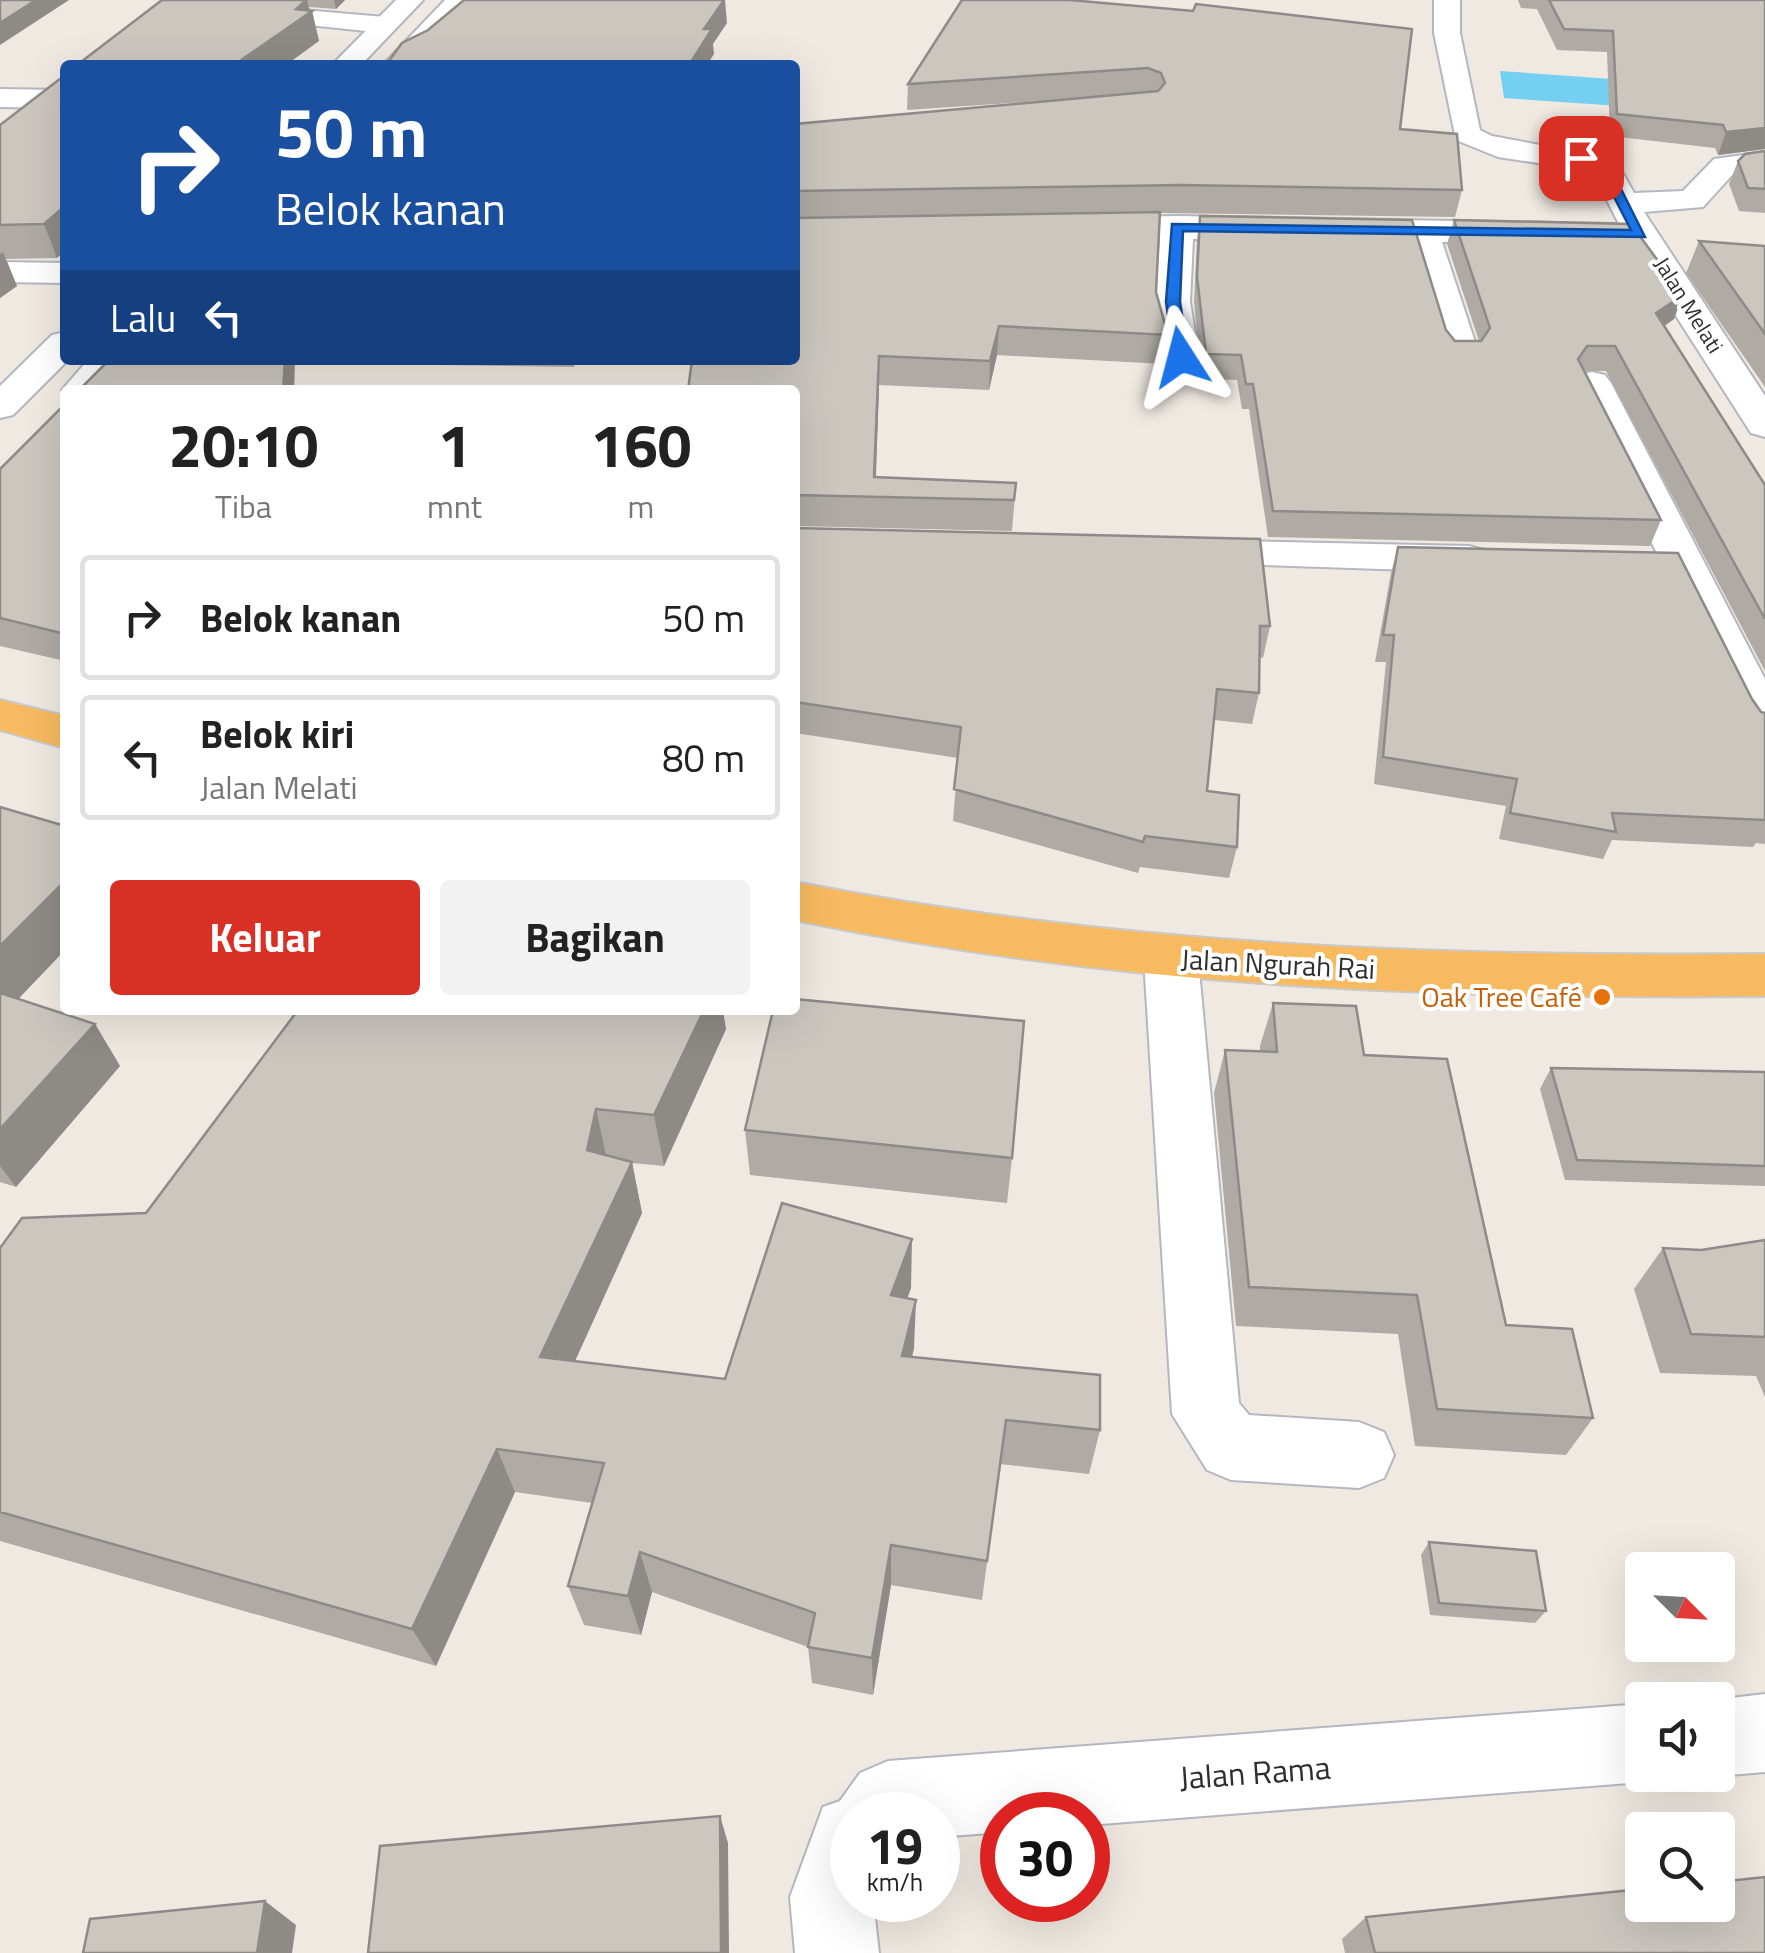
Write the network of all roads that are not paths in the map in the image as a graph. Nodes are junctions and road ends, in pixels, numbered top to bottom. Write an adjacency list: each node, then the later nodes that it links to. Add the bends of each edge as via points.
1 (198, 0): 5 (street, via 204,8 228,12)
2 (410, 0): 5 (street)
3 (460, 0): 7 (street)
4 (1447, 0): 11 (street, Jalan Melati, via 1466,134 1495,146 1604,166)
5 (385, 26): 6 (street)
6 (355, 56): 7 (street)
7 (404, 57)
8 (0, 98): 9 (street)
9 (60, 99)
10 (1765, 160): 11 (street, via 1725,166 1692,200)
11 (1626, 203): 15 (street, Jalan Melati)
12 (1177, 226): 13 (street); 14 (street); 21 (street, via 1173,302)
13 (1046, 229)
14 (1423, 232): 15 (street); 20 (street)
15 (1648, 243): 16 (street); 26 (street, Jalan Melati)
16 (1692, 256)
17 (0, 272): 18 (street)
18 (60, 274)
19 (60, 348): 25 (street)
20 (1461, 354)
21 (1181, 357)
22 (104, 365): 24 (street)
23 (1592, 382): 30 (street, via 1667,564)
24 (86, 385)
25 (0, 407)
26 (1765, 425)
27 (1143, 552): 28 (street)
28 (1512, 560)
29 (0, 716): 31 (highway)
30 (1765, 724)
31 (60, 731)
32 (800, 903): 33 (highway, Jalan Ngurah Rai, via 924,930)
33 (1171, 959): 34 (highway, Jalan Ngurah Rai, via 1566,978); 35 (street, via 1206,1414 1230,1446)
34 (1765, 975)
35 (1359, 1455)
36 (1765, 1733): 37 (street)
37 (1735, 1736)
38 (1625, 1744): 39 (street, Jalan Rama)
39 (960, 1795)
40 (834, 1922): 41 (street)
41 (837, 1953)

